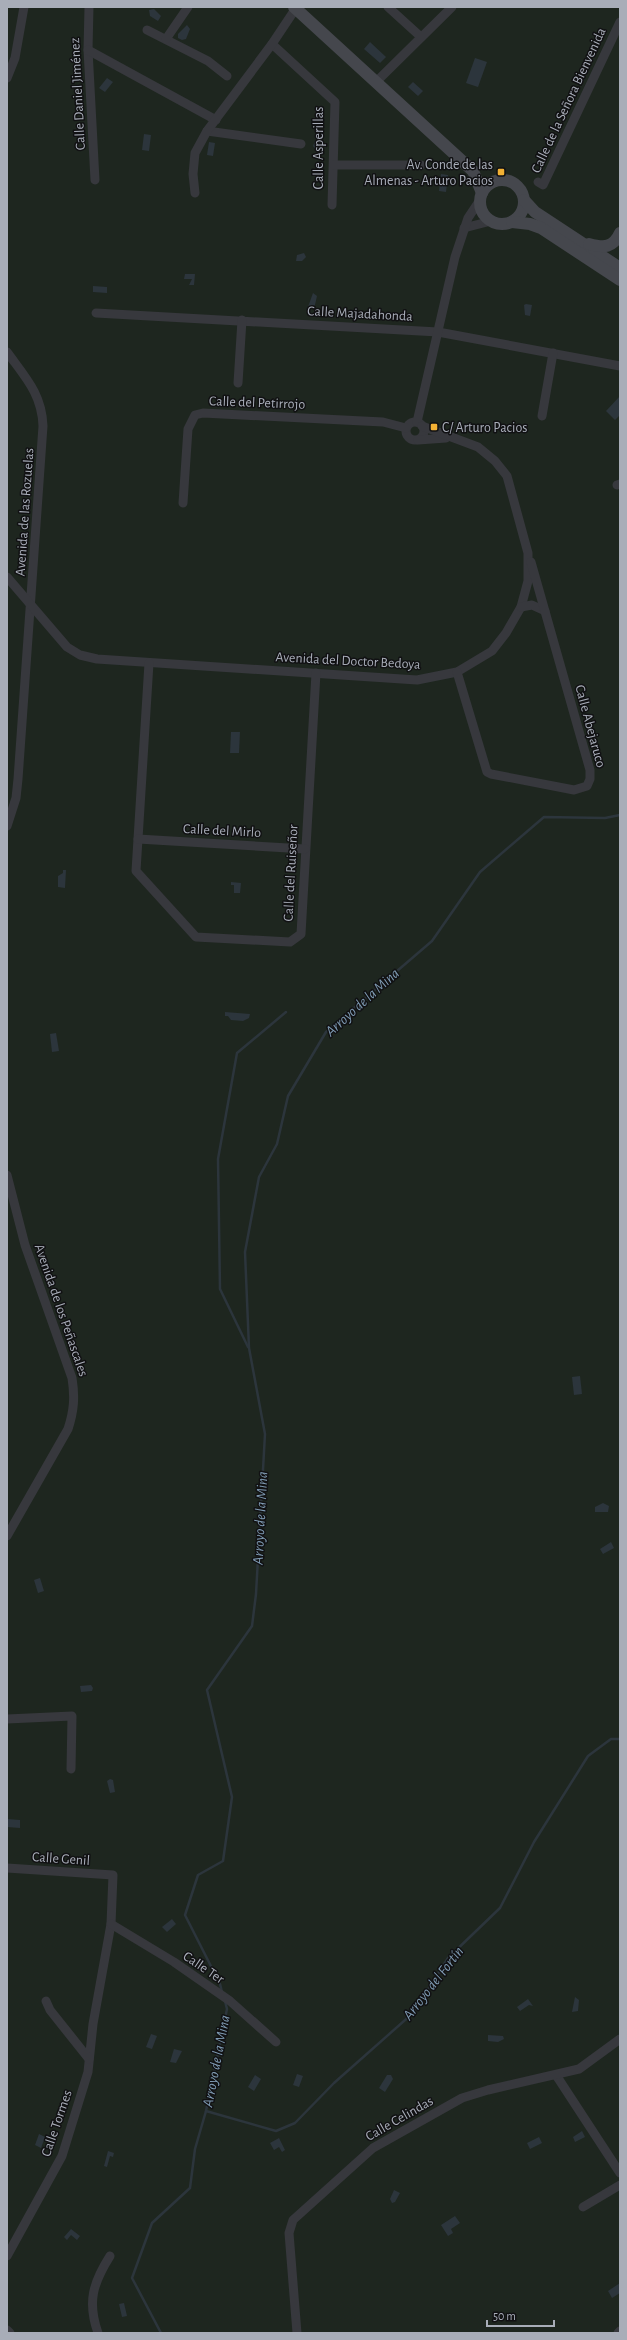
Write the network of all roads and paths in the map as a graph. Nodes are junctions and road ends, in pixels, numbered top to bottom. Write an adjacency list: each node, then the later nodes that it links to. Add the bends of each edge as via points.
1 (24, 7): 14 (street, via 15,58)
2 (188, 7): 10 (street)
3 (388, 7): 9 (street)
4 (452, 7): 9 (street)
5 (86, 8): 12 (street, Calle Daniel Jiménez)
6 (295, 8): 11 (street); 15 (main road)
7 (620, 22): 24 (street, Calle de la Señora Bienvenida, via 543,185)
8 (147, 30): 10 (street)
9 (421, 37): 15 (street)
10 (166, 39): 13 (street, via 208,61)
11 (272, 44): 16 (street); 19 (street, Calle Asperillas, via 335,102)
12 (88, 50): 16 (street); 22 (street, Calle Daniel Jiménez)
13 (227, 76)
14 (7, 78)
15 (376, 82): 21 (main road)
16 (216, 120): 17 (street)
17 (207, 131): 18 (street); 25 (street, via 195,153)
18 (301, 144)
19 (334, 165): 20 (street); 28 (street, Calle Asperillas)
20 (421, 166)
21 (473, 171): 23 (main road); 26 (main road)
22 (95, 180)
23 (498, 180): 26 (main road, via 486,187); 27 (main road, via 505,180 518,187)
24 (538, 182)
25 (195, 193)
26 (481, 196): 29 (main road, via 482,212); 31 (street)
27 (524, 200): 30 (main road, via 521,213); 34 (main road, via 534,212)
28 (332, 205)
29 (491, 221): 30 (main road, via 501,224); 31 (street)
30 (512, 222): 33 (main road, via 530,224)
31 (464, 228): 39 (street)
32 (620, 233): 34 (main road, via 616,241 609,246 600,247)
33 (555, 237): 35 (main road, via 612,271); 36 (main road)
34 (580, 241): 35 (main road)
35 (620, 270)
36 (620, 280)
37 (96, 313): 38 (street, Calle Majadahonda)
38 (242, 320): 39 (street, Calle Majadahonda); 43 (street)
39 (438, 332): 41 (street, Calle Majadahonda); 45 (street)
40 (7, 352): 53 (street, Avenida de las Rozuelas, via 33,387 43,411)
41 (554, 353): 42 (street, Calle Majadahonda); 44 (street)
42 (620, 366)
43 (238, 383)
44 (542, 416)
45 (420, 424): 46 (street, via 410,423); 47 (street, Avenida del Doctor Bedoya); 48 (street, via 424,433)
46 (406, 428): 48 (street, via 408,438); 49 (street, Calle del Petirrojo, via 383,422 203,413 195,415 188,429)
47 (449, 438): 48 (street, Avenida del Doctor Bedoya); 50 (street, Avenida del Doctor Bedoya, via 478,447 495,460 507,476)
48 (418, 440)
49 (183, 503)
50 (528, 554): 54 (street, Avenida del Doctor Bedoya, via 528,581); 55 (street, Calle Abejaruco)
51 (7, 577): 52 (street, Avenida del Doctor Bedoya)
52 (10, 588): 53 (street, Avenida del Doctor Bedoya)
53 (30, 604): 56 (street, Avenida del Doctor Bedoya, via 58,639 80,655 97,659); 59 (street, Avenida de las Rozuelas, via 18,779 16,798)
54 (521, 607): 55 (street, via 532,605); 57 (street, Avenida del Doctor Bedoya, via 492,651)
55 (545, 611): 57 (street, Calle Abejaruco, via 590,770 587,786 574,790 487,772)
56 (149, 663): 58 (street, Avenida del Doctor Bedoya); 60 (street, Calle del Ruiseñor)
57 (457, 672): 58 (street, Avenida del Doctor Bedoya, via 417,680)
58 (316, 673): 61 (street, Calle del Ruiseñor)
59 (7, 826)
60 (138, 839): 61 (street, Calle del Mirlo); 61 (street, Calle del Ruiseñor, via 136,871 196,937 290,942 301,934)
61 (305, 849)
62 (7, 1175): 63 (street, Avenida de los Peñascales)
63 (9, 1195): 64 (street, Avenida de los Peñascales, via 24,1245 72,1378 74,1396 68,1429)
64 (7, 1536)
65 (7, 1719): 66 (street, via 72,1716)
66 (71, 1770)
67 (7, 1868): 68 (street, Calle Genil)
68 (113, 1875): 69 (street, Calle Tormes)
69 (110, 1924): 72 (street, Calle Ter, via 174,1962 230,2001); 73 (street, Calle Tormes)
70 (46, 2002): 73 (street)
71 (620, 2039): 74 (street, Calle Celindas, via 579,2069)
72 (276, 2042)
73 (89, 2059): 78 (street, Calle Tormes, via 88,2072 62,2156)
74 (556, 2075): 75 (street); 83 (street, Calle Celindas, via 462,2098 373,2148 293,2220 289,2233)
75 (620, 2173)
76 (620, 2185): 77 (street)
77 (583, 2207)
78 (7, 2256)
79 (110, 2256): 82 (street, via 96,2278 93,2295)
80 (7, 2330): 81 (street)
81 (10, 2333)
82 (98, 2333)
83 (297, 2333)

